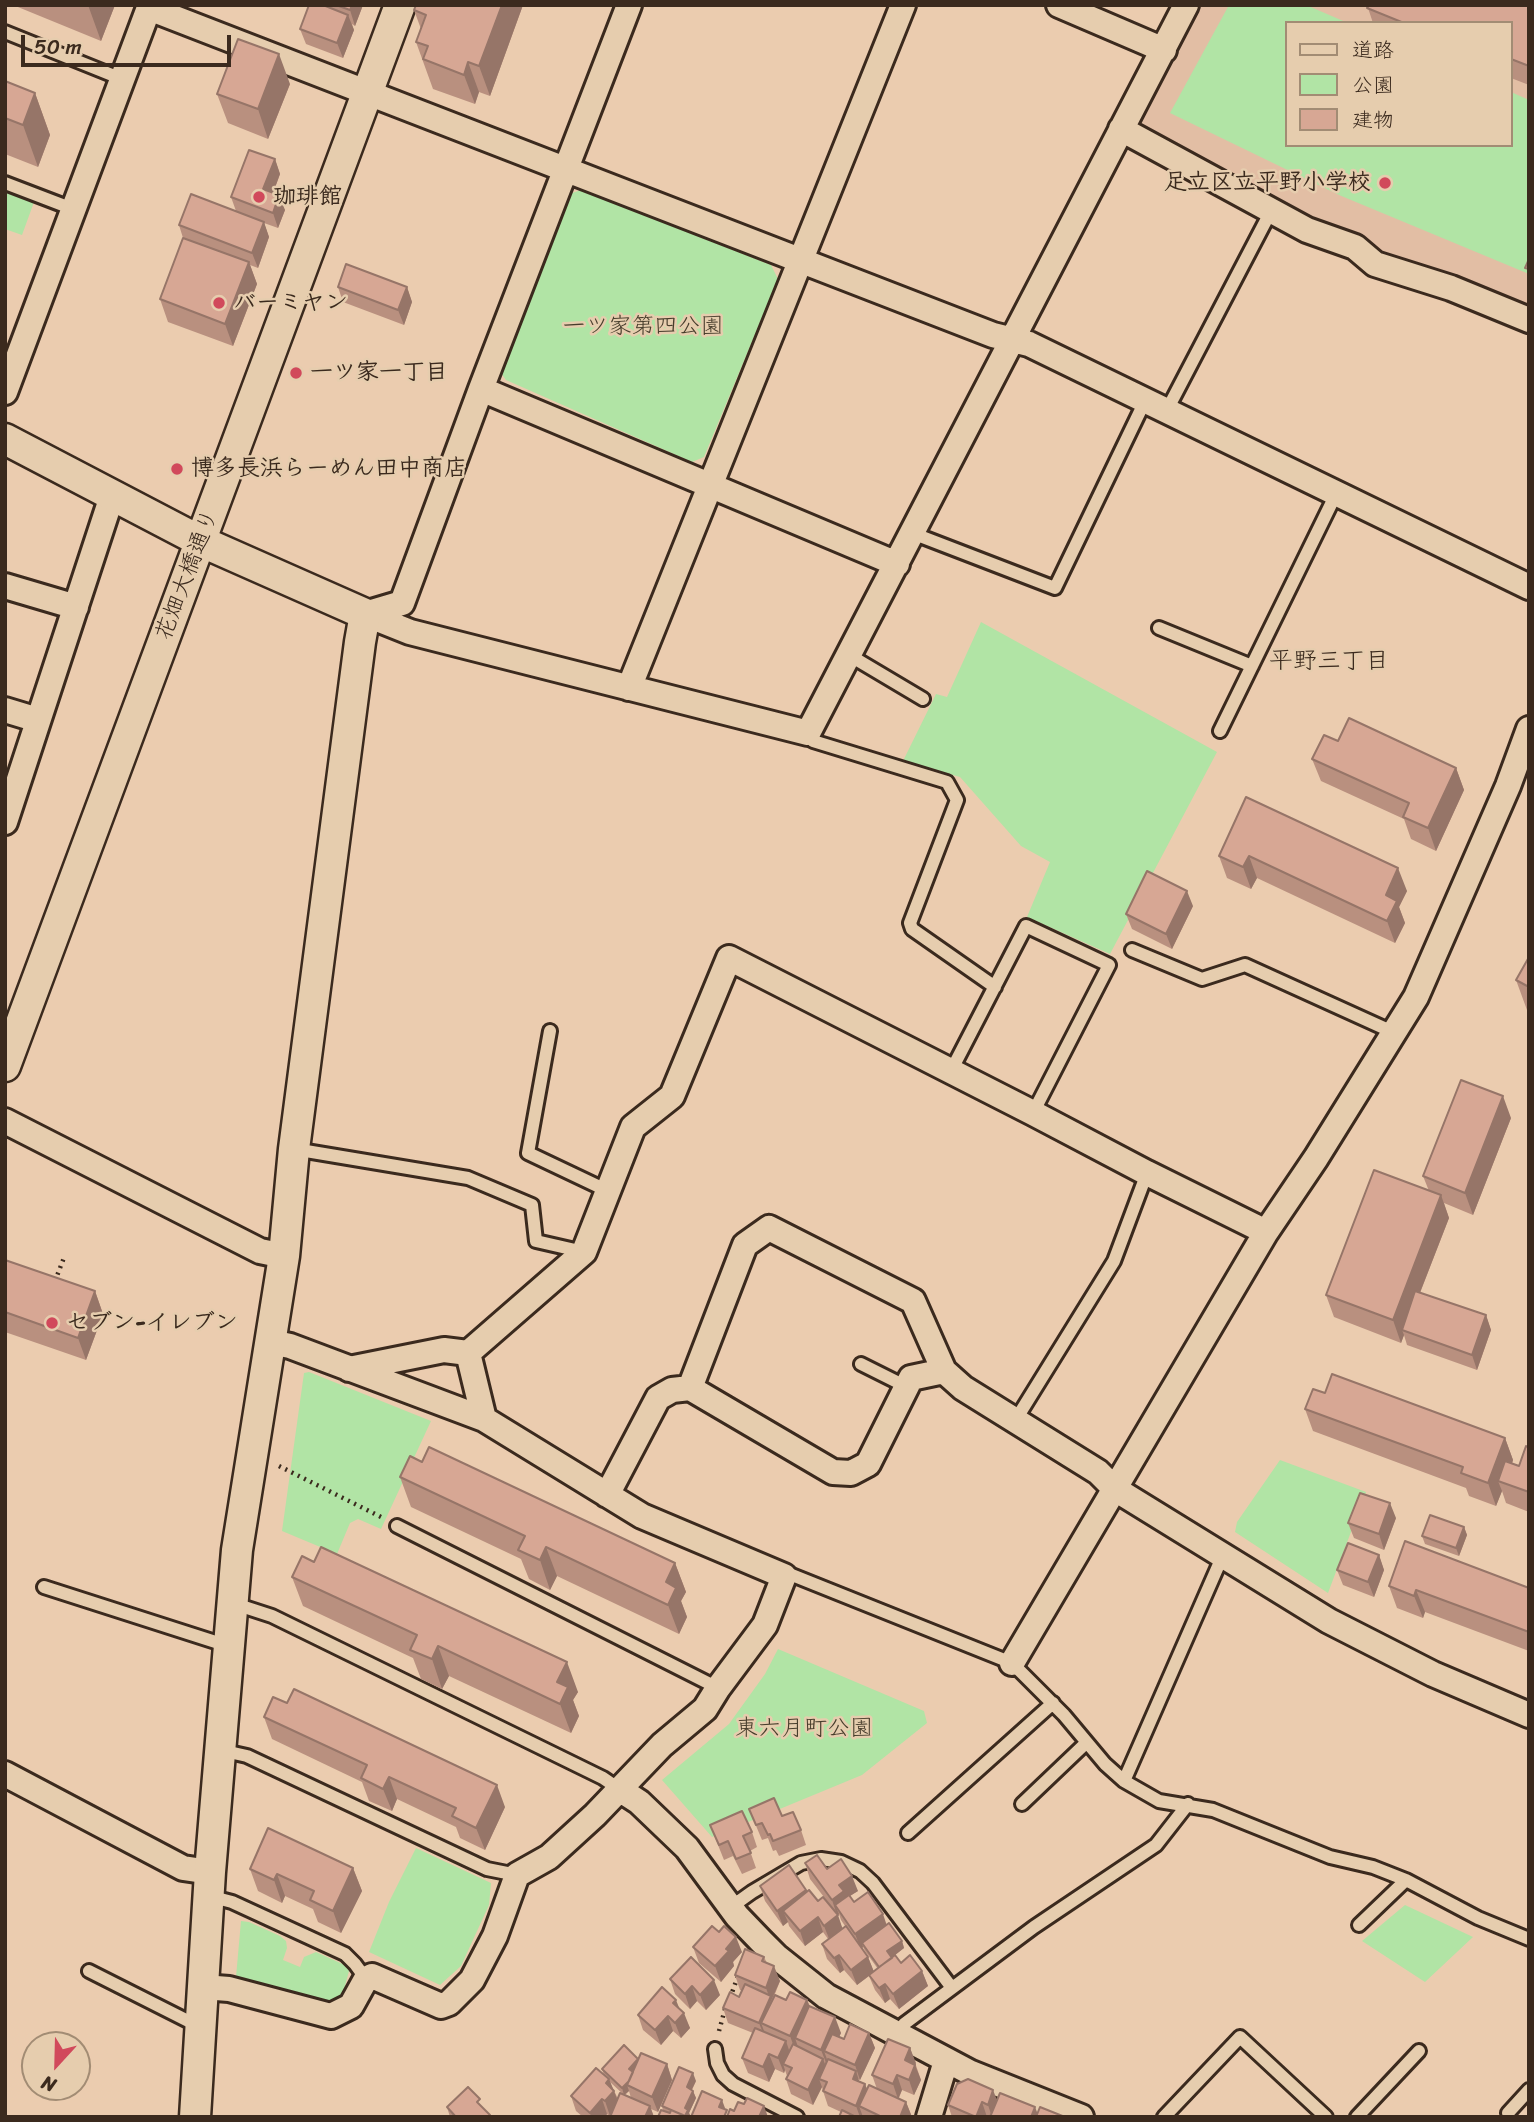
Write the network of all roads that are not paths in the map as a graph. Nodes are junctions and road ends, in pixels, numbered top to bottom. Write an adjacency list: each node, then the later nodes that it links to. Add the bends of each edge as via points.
1 (400, 5): 10 (street, 花畑大橋通り)
2 (629, 5): 12 (street)
3 (904, 5): 16 (street)
4 (1059, 5): 8 (street)
5 (1186, 5): 8 (street)
6 (150, 6): 9 (street); 10 (street)
7 (5, 32): 9 (lane)
8 (1164, 50): 11 (street)
9 (122, 79): 14 (street)
10 (367, 93): 12 (street); 27 (street, 花畑大橋通り)
11 (1121, 129): 15 (street); 18 (street)
12 (566, 168): 16 (street); 19 (street)
13 (5, 183): 14 (lane)
14 (73, 209): 20 (street)
15 (1270, 211): 17 (street, via 1355,247 1375,264); 21 (lane)
16 (800, 261): 18 (street, via 993,335); 23 (street)
17 (1529, 320)
18 (1013, 338): 21 (street); 26 (street)
19 (481, 389): 23 (street); 32 (street, via 402,603)
20 (5, 392)
21 (1155, 407): 24 (street); 26 (lane, via 1055,588)
22 (5, 439): 25 (street)
23 (710, 485): 28 (street); 36 (street)
24 (1336, 494): 30 (street); 35 (lane)
25 (112, 496): 27 (street); 31 (street)
26 (912, 533): 28 (street)
27 (200, 541): 32 (street); 49 (street, 花畑大橋通り)
28 (897, 564): 34 (street)
29 (5, 586): 31 (street)
30 (1529, 587)
31 (76, 607): 39 (street)
32 (365, 614): 36 (street, via 410,632); 53 (street)
33 (1159, 628): 35 (lane)
34 (849, 655): 37 (lane); 42 (street)
35 (1252, 666): 41 (lane)
36 (629, 688): 42 (street)
37 (923, 699)
38 (5, 710): 39 (street)
39 (38, 720): 44 (street)
40 (1529, 729): 43 (street)
41 (1220, 731)
42 (808, 733): 46 (lane, via 813,741 947,782 957,800 910,923 912,929)
43 (1518, 791): 48 (street)
44 (5, 822)
45 (1132, 950): 48 (lane, via 1202,979 1245,965)
46 (995, 987): 50 (lane); 51 (lane, via 1026,926 1109,965)
47 (550, 1031): 55 (lane, via 527,1153)
48 (1395, 1033): 56 (street)
49 (5, 1066)
50 (951, 1072): 51 (street); 55 (street, via 729,958 672,1096 633,1128)
51 (1033, 1112): 54 (street)
52 (5, 1121): 58 (street, via 260,1251)
53 (294, 1149): 57 (lane, via 468,1178 532,1205 536,1241); 58 (street)
54 (1147, 1173): 56 (street); 67 (lane, via 1114,1261)
55 (608, 1191): 57 (street)
56 (1266, 1231): 68 (street)
57 (584, 1252): 60 (street)
58 (284, 1256): 59 (street)
59 (271, 1342): 62 (street); 74 (street)
60 (468, 1353): 62 (street, via 444,1350); 66 (street)
61 (861, 1364): 64 (lane)
62 (349, 1369): 66 (street)
63 (944, 1371): 64 (street, via 911,1378); 65 (street, via 913,1301 769,1228 745,1245); 67 (street)
64 (907, 1387): 65 (street, via 868,1464 851,1474 833,1472)
65 (690, 1388): 69 (street, via 658,1398)
66 (484, 1419): 69 (street)
67 (1015, 1420): 68 (street, via 1098,1472)
68 (1115, 1489): 71 (street); 76 (street)
69 (607, 1495): 72 (street, via 642,1516)
70 (397, 1526): 77 (lane)
71 (1223, 1555): 79 (street, via 1329,1621 1433,1674); 83 (lane)
72 (784, 1576): 76 (lane, via 787,1573); 77 (street, via 765,1625)
73 (44, 1587): 75 (lane)
74 (232, 1603): 75 (street); 84 (lane, via 272,1616)
75 (228, 1646): 81 (street)
76 (1013, 1663): 78 (lane)
77 (718, 1688): 84 (street, via 705,1709)
78 (1053, 1703): 80 (lane); 87 (lane)
79 (1529, 1715)
80 (1086, 1743): 83 (lane); 85 (lane)
81 (220, 1751): 88 (lane, via 247,1756 487,1869); 90 (street)
82 (5, 1774): 90 (street)
83 (1125, 1781): 86 (lane, via 1159,1801)
84 (619, 1789): 88 (street, via 549,1857); 91 (street, via 687,1848)
85 (1022, 1804)
86 (1188, 1804): 89 (lane); 97 (lane, via 1156,1845)
87 (908, 1833)
88 (517, 1875): 95 (street, via 495,1936 472,1980 449,2003 441,2006 372,1976)
89 (1406, 1880): 92 (lane); 93 (lane)
90 (209, 1884): 95 (lane, via 232,1902 345,1954); 96 (street)
91 (731, 1907): 97 (lane, via 801,1863 841,1862 873,1883); 99 (street, via 777,1957 826,1996)
92 (1359, 1926)
93 (1529, 1939)
94 (89, 1971): 98 (lane)
95 (366, 1979): 96 (street, via 351,2006 331,2016 229,1989)
96 (203, 1987): 98 (street)
97 (952, 1987): 99 (lane, via 904,2024)
98 (200, 2027): 105 (street)
99 (898, 2035): 102 (street)
100 (715, 2049): 106 (lane, via 723,2076)
101 (1419, 2051): 111 (lane)
102 (946, 2061): 107 (street); 108 (street)
103 (1529, 2090): 104 (lane)
104 (1508, 2113)
105 (195, 2117)
106 (797, 2117)
107 (929, 2117)
108 (1081, 2117)
109 (1164, 2117): 110 (lane, via 1240,2037)
110 (1326, 2117)
111 (1357, 2117)

